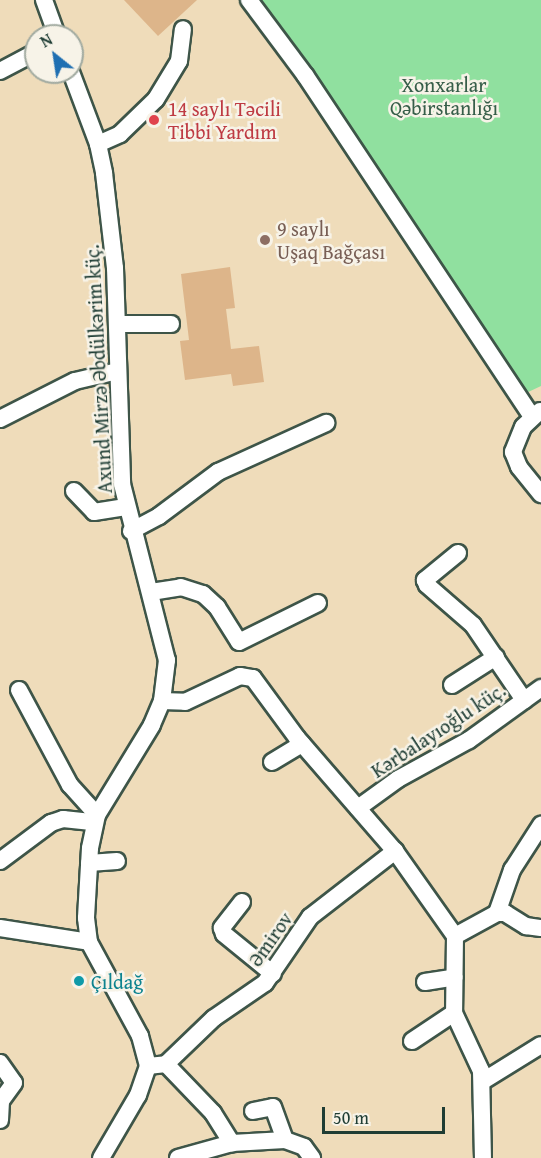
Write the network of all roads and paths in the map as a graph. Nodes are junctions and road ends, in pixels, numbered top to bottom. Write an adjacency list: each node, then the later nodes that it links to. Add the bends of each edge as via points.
1 (44, 0): 3 (street)
2 (249, 0): 12 (street, via 305,75)
3 (53, 24)
4 (183, 29): 8 (street, via 179,61 156,99 120,134)
5 (24, 58): 6 (street)
6 (0, 71)
7 (76, 84): 8 (street, Axund Mirzə Əbdülkərim küç.)
8 (98, 144): 9 (street, Axund Mirzə Əbdülkərim küç., via 111,217)
9 (118, 324): 10 (street); 11 (street, Axund Mirzə Əbdülkərim küç.)
10 (171, 324)
11 (118, 371): 13 (street, via 75,381); 17 (street, Axund Mirzə Əbdülkərim küç., via 120,459)
12 (537, 414): 16 (street, via 518,434 513,452 519,467)
13 (0, 419)
14 (327, 423): 18 (street, via 218,472 159,516)
15 (74, 491): 17 (street, via 94,512)
16 (541, 494)
17 (126, 507): 18 (street, Axund Mirzə Əbdülkərim küç.)
18 (131, 531): 20 (street, Axund Mirzə Əbdülkərim küç.)
19 (458, 553): 22 (street, via 425,580 456,614 473,625)
20 (150, 592): 21 (street, via 182,587 203,594 217,607 239,642); 27 (street, Axund Mirzə Əbdülkərim küç., via 167,660)
21 (318, 603)
22 (496, 657): 23 (street); 26 (street)
23 (452, 685)
24 (541, 688): 26 (street, Kərbalayıoğlu küç.)
25 (19, 690): 31 (street, via 70,785)
26 (524, 700): 30 (street, Kərbalayıoğlu küç.)
27 (162, 701): 28 (street, via 185,702 245,675 253,678); 31 (street, Axund Mirzə Əbdülkərim küç., via 152,725)
28 (302, 744): 29 (street); 30 (street)
29 (272, 762)
30 (358, 808): 33 (street)
31 (95, 819): 34 (street, via 51,823); 36 (street, Axund Mirzə Əbdülkərim küç.)
32 (541, 825): 38 (street, via 512,870)
33 (395, 851): 41 (street); 43 (street, Əmirov, via 310,917)
34 (1, 858)
35 (117, 861): 36 (street)
36 (88, 863): 42 (street, Axund Mirzə Əbdülkərim küç.)
37 (242, 902): 43 (street, via 222,928)
38 (496, 913): 40 (street); 41 (street)
39 (0, 928): 42 (street)
40 (541, 928)
41 (455, 936): 44 (street)
42 (89, 942): 51 (street, Axund Mirzə Əbdülkərim küç., via 140,1036)
43 (273, 974): 50 (street, Əmirov, via 252,994 214,1018)
44 (455, 977): 45 (street); 46 (street)
45 (425, 982)
46 (454, 1013): 47 (street); 52 (street)
47 (412, 1041)
48 (541, 1045): 52 (street)
49 (0, 1064): 54 (street, via 14,1083 2,1101)
50 (166, 1064): 51 (street); 56 (street, via 213,1113)
51 (148, 1066): 57 (street, via 138,1095)
52 (483, 1081): 60 (street)
53 (253, 1112): 55 (street, via 273,1107)
54 (0, 1120)
55 (285, 1140): 56 (street); 59 (street, via 304,1147)
56 (232, 1143): 58 (street)
57 (100, 1158)
58 (178, 1158)
59 (312, 1158)
60 (483, 1158)

